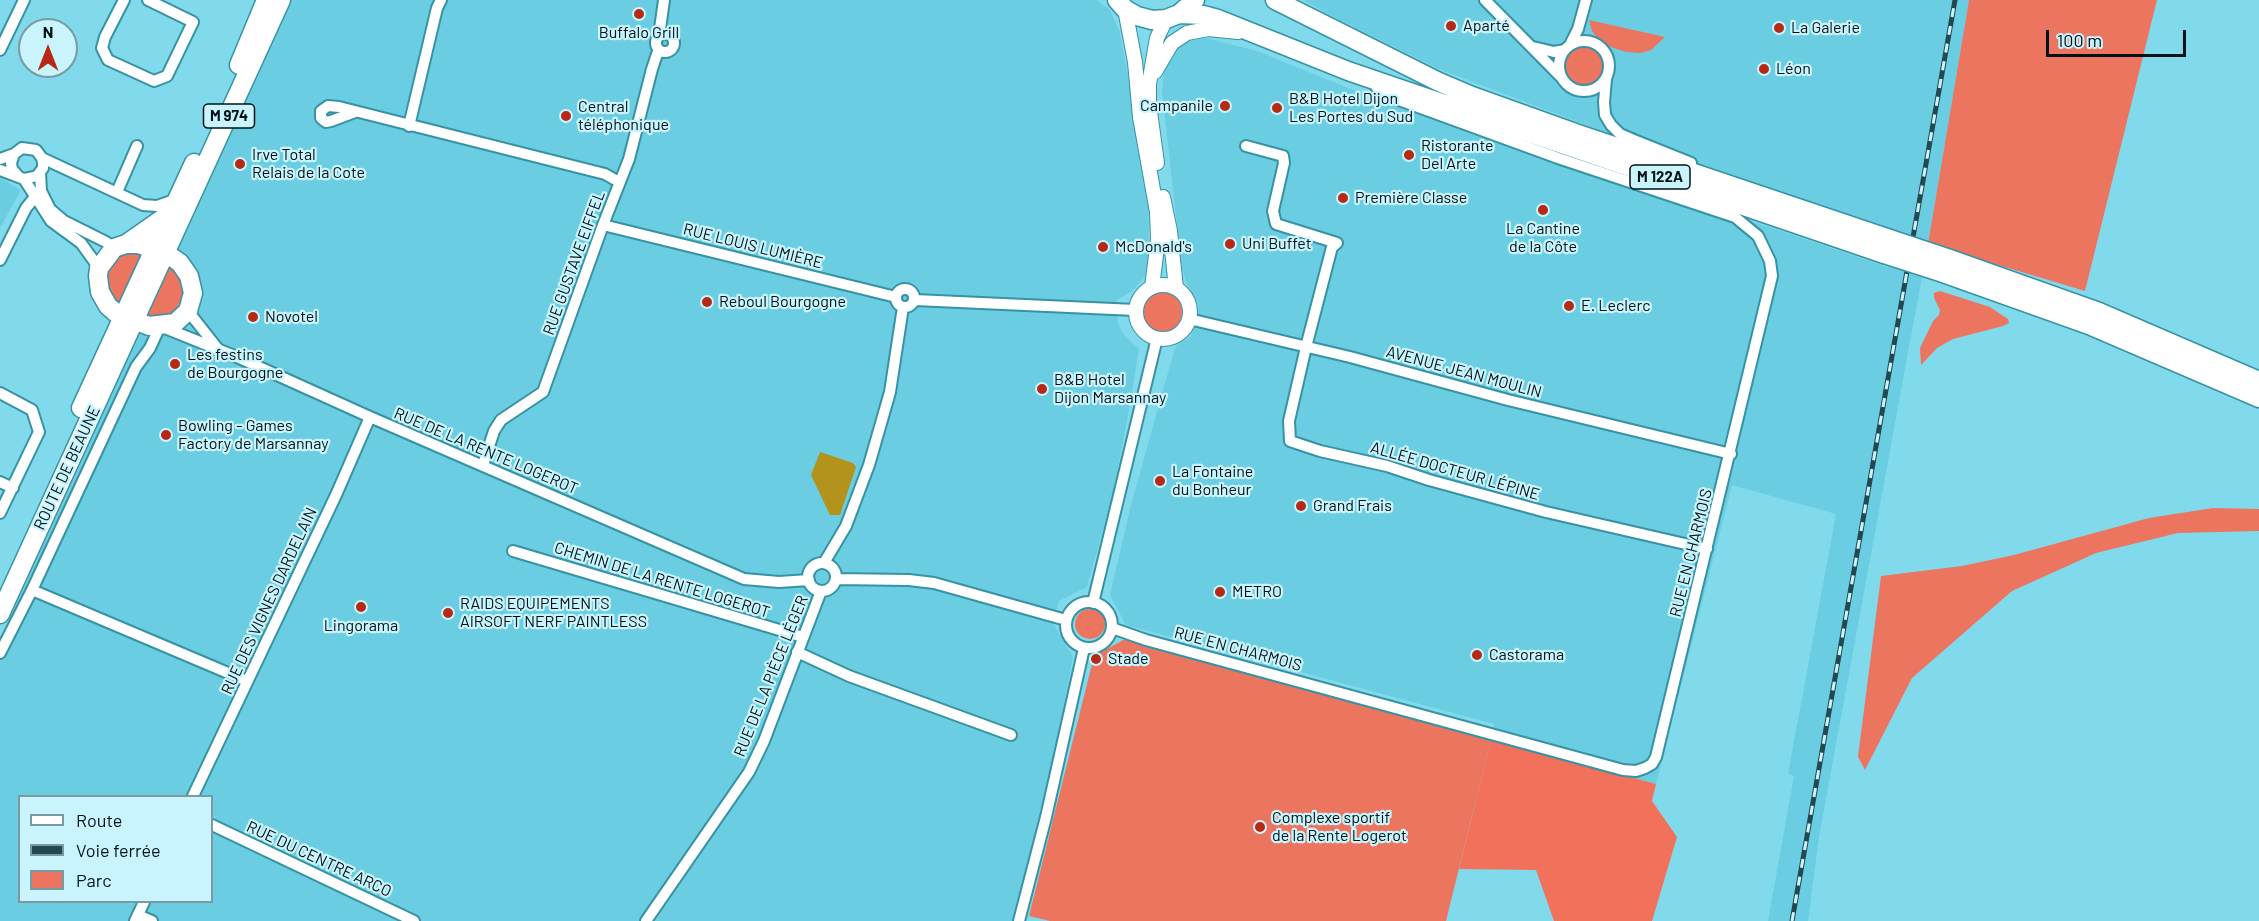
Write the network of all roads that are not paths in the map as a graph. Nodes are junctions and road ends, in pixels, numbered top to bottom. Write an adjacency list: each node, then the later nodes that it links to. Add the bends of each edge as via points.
1 (24, 0): 19 (street)
2 (124, 0): 3 (street, via 102,48 108,60 154,81 167,76 193,22)
3 (148, 0)
4 (266, 0): 38 (main road, ROUTE DE BEAUNE / M 974)
5 (281, 0): 38 (main road, ROUTE DE BEAUNE / M 974)
6 (441, 0): 25 (street)
7 (664, 0): 34 (street, RUE GUSTAVE EIFFEL, via 659,36 670,35 674,42 670,50 657,54 629,159)
8 (1195, 0): 13 (main road)
9 (1275, 0): 36 (main road, M 122A, via 1455,89)
10 (1485, 0): 17 (street)
11 (1586, 0): 14 (street)
12 (1121, 4): 13 (main road, via 1144,18); 47 (street, via 1135,62 1140,117 1157,212)
13 (1172, 16): 15 (main road, M 122A, via 1203,15); 23 (street, via 1157,38)
14 (1583, 16): 16 (street); 18 (street)
15 (1260, 35): 20 (main road, M 122A); 23 (street, via 1198,30 1178,37 1164,53)
16 (1593, 43): 18 (street, via 1586,41); 22 (street, via 1608,58)
17 (1530, 46): 18 (street, via 1554,52); 21 (street)
18 (1567, 47): 21 (street, via 1559,63)
19 (0, 50)
20 (1348, 71): 41 (main road, M 122A); 65 (street, RUE EN CHARMOIS, via 1399,100 1735,217 1758,236 1773,276)
21 (1561, 78): 22 (street, via 1580,92 1596,89)
22 (1606, 79): 36 (street, via 1605,115 1620,134)
23 (1149, 84): 48 (street)
24 (355, 112): 25 (street)
25 (409, 126): 34 (street, via 605,174)
26 (137, 146): 35 (street)
27 (1246, 146): 58 (street, via 1283,156 1273,211 1276,224 1337,243 1332,247)
28 (14, 154): 29 (street, via 22,148 32,148); 30 (street); 33 (street, via 12,169)
29 (42, 158): 32 (street); 35 (street)
30 (0, 159)
31 (0, 170): 33 (street)
32 (40, 173): 33 (street); 40 (street, via 41,191 55,214)
33 (22, 178): 37 (street)
34 (619, 182): 39 (street, RUE GUSTAVE EIFFEL)
35 (117, 192): 38 (street, via 143,205)
36 (1754, 193): 41 (main road, M 122A)
37 (35, 197): 43 (street); 45 (street, via 51,221 81,243)
38 (176, 211): 40 (main road, ROUTE DE BEAUNE); 42 (main road, ROUTE DE BEAUNE / M 974); 46 (main road)
39 (603, 225): 49 (street, RUE LOUIS LUMIÈRE); 66 (street, RUE GUSTAVE EIFFEL, via 543,392 501,420)
40 (120, 246): 42 (main road, via 138,244); 45 (main road, ROUTE DE BEAUNE)
41 (1886, 246): 44 (main road, M 122A, bridge)
42 (160, 250): 46 (main road, via 180,263); 54 (main road, ROUTE DE BEAUNE / M 974)
43 (0, 260)
44 (1945, 266): 61 (main road, M 122A, via 2099,312); 63 (main road, M 122A)
45 (99, 268): 54 (main road, via 100,292)
46 (189, 276): 53 (main road, via 193,293)
47 (1152, 287): 48 (street); 52 (street, via 1140,296)
48 (1176, 288): 55 (street, via 1185,296)
49 (896, 297): 50 (street, via 906,288); 51 (street)
50 (915, 300): 51 (street); 52 (street)
51 (903, 307): 72 (street, via 890,392 869,465 846,526)
52 (1135, 310): 57 (street, via 1145,333)
53 (188, 311): 56 (main road, via 175,322); 59 (street, RUE DE LA RENTE LOGEROT)
54 (121, 315): 56 (main road); 60 (main road, ROUTE DE BEAUNE / M 974); 60 (main road)
55 (1189, 319): 57 (street, via 1172,338); 58 (street, AVENUE JEAN MOULIN)
56 (160, 326): 59 (street, RUE DE LA RENTE LOGEROT); 60 (main road); 76 (street, via 135,367)
57 (1157, 338): 78 (street)
58 (1306, 346): 65 (street, AVENUE JEAN MOULIN); 70 (street, ALLÉE DOCTEUR LÉPINE, via 1289,421 1290,441 1546,512)
59 (218, 349): 64 (street, RUE DE LA RENTE LOGEROT)
60 (113, 354): 75 (main road, ROUTE DE BEAUNE / M 974); 79 (main road, ROUTE DE BEAUNE / M 974)
61 (2259, 381)
62 (0, 393): 68 (street, via 32,410 39,428)
63 (2259, 398)
64 (370, 417): 66 (street, RUE DE LA RENTE LOGEROT); 86 (street, RUE DES VIGNES DARDELAIN)
65 (1731, 454): 70 (street, RUE EN CHARMOIS)
66 (483, 465): 74 (street, RUE DE LA RENTE LOGEROT, via 744,579)
67 (0, 482): 68 (street)
68 (12, 488): 69 (street)
69 (0, 513)
70 (1707, 549): 81 (street, RUE EN CHARMOIS, via 1656,757 1652,764 1636,771)
71 (513, 550): 82 (street, CHEMIN DE LA RENTE LOGEROT)
72 (824, 563): 73 (street, via 832,567); 74 (street, via 812,568)
73 (836, 579): 77 (street, via 829,589); 80 (street, via 934,583)
74 (809, 580): 77 (street)
75 (0, 585)
76 (32, 590): 85 (street); 86 (street)
77 (821, 591): 82 (street, RUE DE LA PIÈCE LÉGER)
78 (1093, 603): 80 (street, via 1074,608); 81 (street, via 1108,614)
79 (0, 614)
80 (1066, 620): 83 (street, via 1071,640)
81 (1112, 628): 83 (street, via 1103,644)
82 (803, 638): 84 (street, RUE DE LA PIÈCE LÉGER)
83 (1084, 648): 95 (street)
84 (797, 652): 87 (street, via 849,676); 94 (street, RUE DE LA PIÈCE LÉGER, via 749,772)
85 (0, 653)
86 (247, 681): 88 (street, RUE DES VIGNES DARDELAIN)
87 (1011, 735)
88 (193, 795)
89 (213, 825): 93 (street, RUE DU CENTRE ARCO)
90 (144, 903): 91 (street)
91 (136, 918): 92 (street)
92 (152, 921)
93 (414, 921)
94 (646, 921)
95 (1019, 921)

